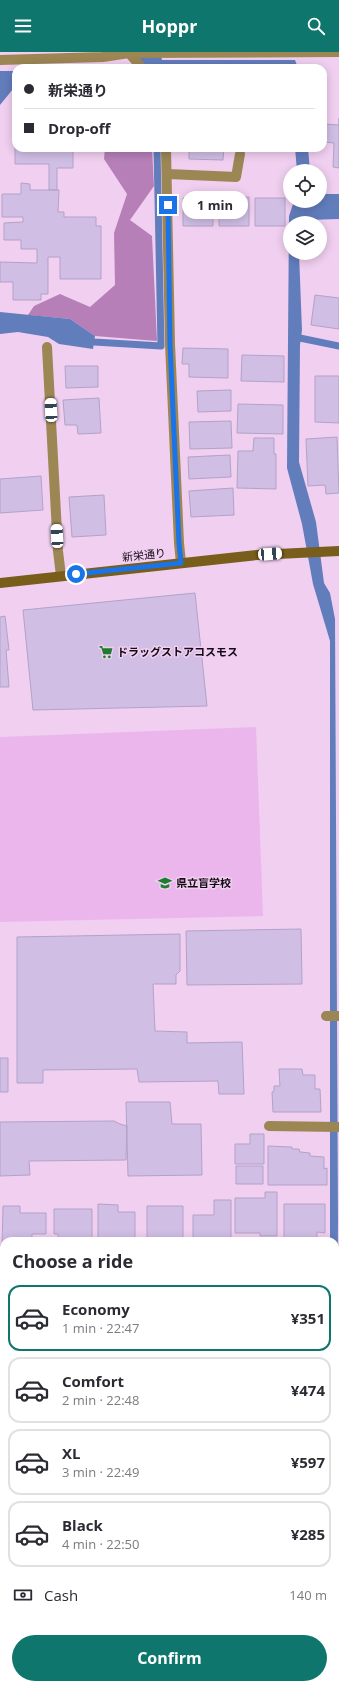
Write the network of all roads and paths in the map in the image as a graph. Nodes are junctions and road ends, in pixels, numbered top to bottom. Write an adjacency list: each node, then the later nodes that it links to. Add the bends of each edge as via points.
1 (166, 52): 2 (street); 3 (street)
2 (339, 52)
3 (129, 53): 4 (street); 6 (street)
4 (104, 55): 5 (street)
5 (0, 60)
6 (139, 64)
7 (166, 152): 9 (street)
8 (240, 154): 9 (street, via 236,177)
9 (168, 174): 12 (street, via 170,344)
10 (47, 347): 13 (street)
11 (339, 551): 12 (street, 新栄通り, via 257,555)
12 (181, 563): 13 (street, 新栄通り)
13 (61, 576): 14 (street, 新栄通り)
14 (0, 583)
15 (326, 1016): 16 (street)
16 (339, 1016)
17 (269, 1126): 18 (street)
18 (339, 1126)

